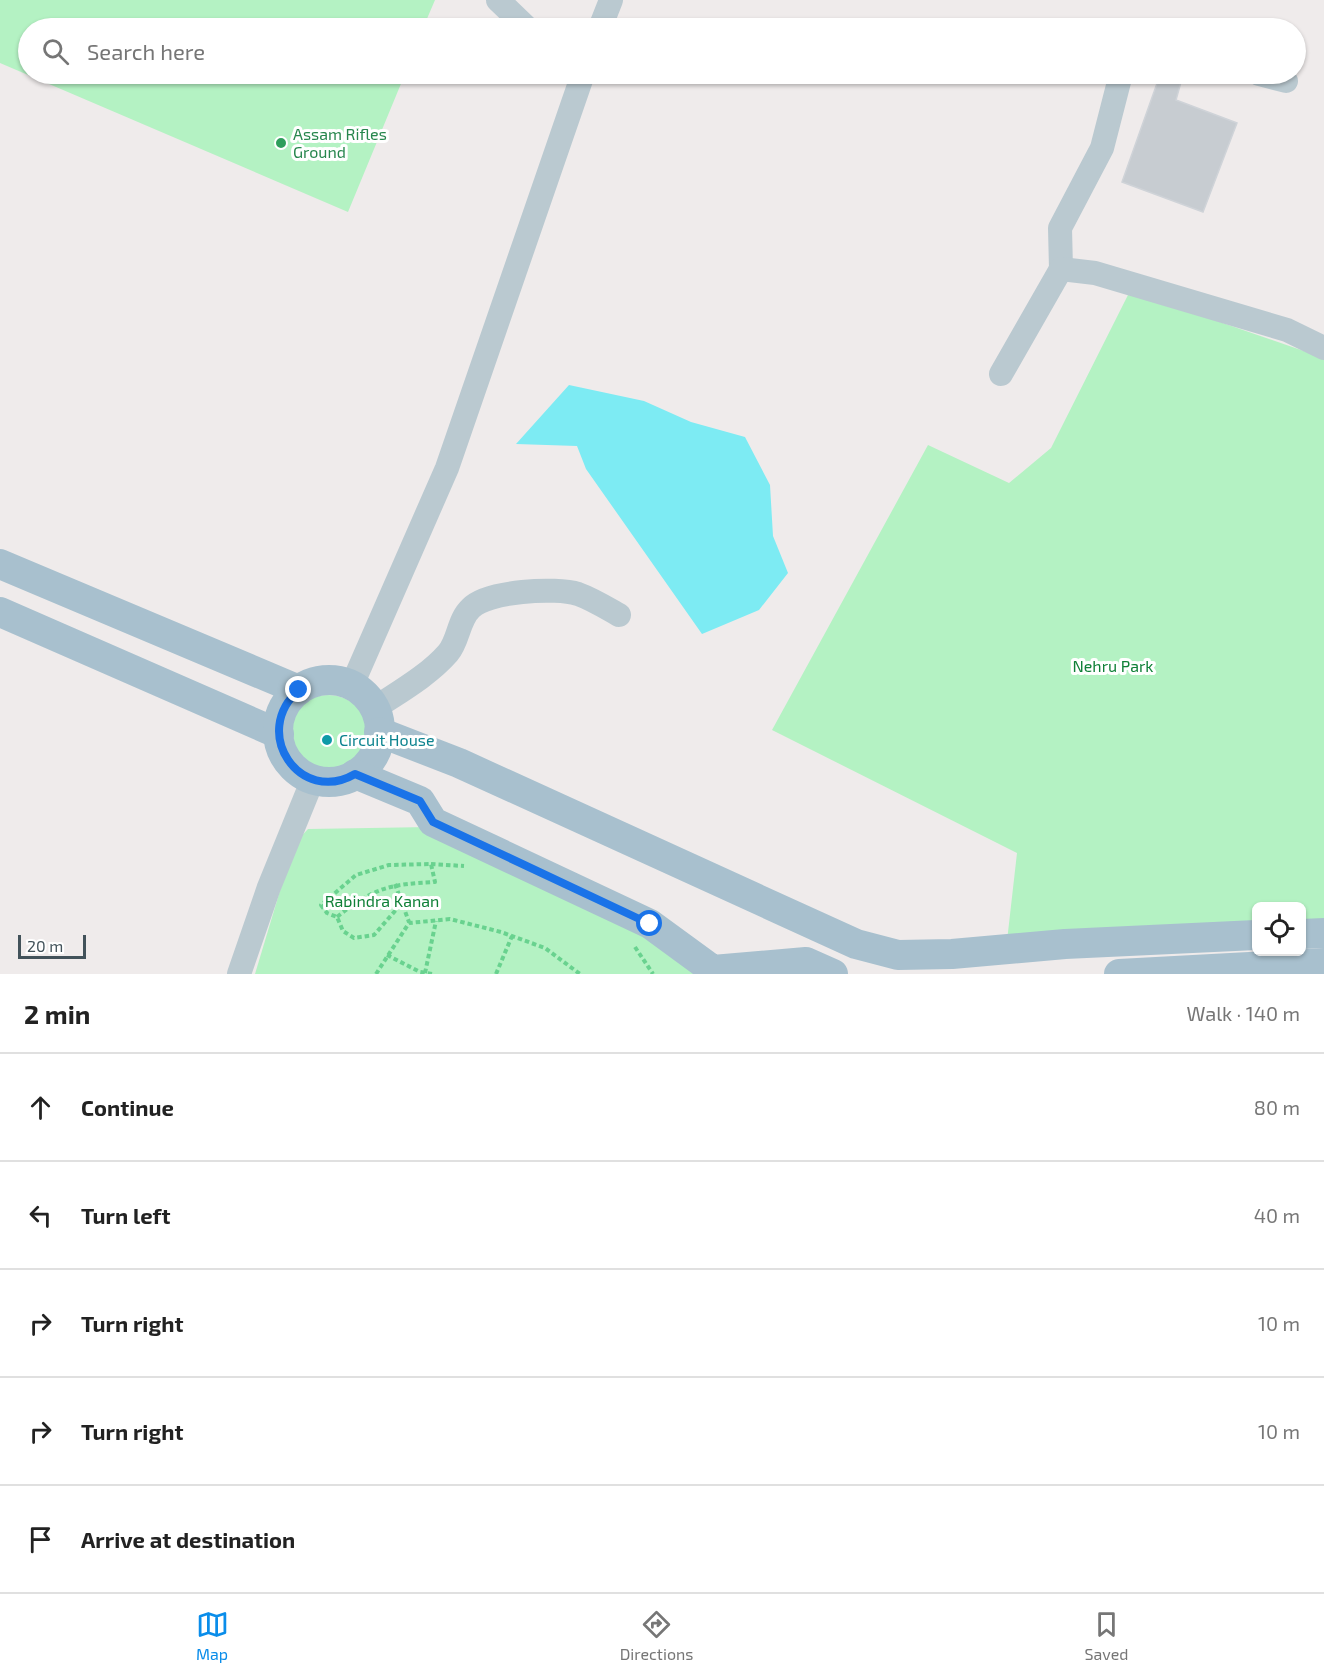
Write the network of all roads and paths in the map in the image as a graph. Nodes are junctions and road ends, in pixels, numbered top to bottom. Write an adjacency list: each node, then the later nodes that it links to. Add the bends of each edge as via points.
1 (498, 0): 3 (street)
2 (611, 0): 4 (street)
3 (517, 18)
4 (604, 18)
5 (581, 84): 13 (street, via 447,468)
6 (1118, 84): 7 (street, via 1102,148 1060,228)
7 (1061, 269): 8 (street, via 1095,273 1287,330); 9 (street)
8 (1324, 348)
9 (1001, 374)
10 (0, 564): 14 (main road)
11 (0, 612): 16 (main road)
12 (619, 615): 15 (street, via 597,602 557,590 491,597 472,606 463,617 450,651)
13 (351, 685): 14 (main road, via 336,680 320,681); 15 (main road, via 365,694)
14 (299, 690): 16 (main road, via 282,711)
15 (377, 720): 17 (main road, via 379,742 373,757); 26 (main road, via 470,768 856,944 898,955)
16 (279, 734): 18 (main road, via 286,759)
17 (355, 774): 18 (main road, via 329,782); 36 (main road, via 420,801 433,822 650,924 713,970 806,962)
18 (313, 779): 31 (street)
19 (394, 884): 20 (path); 21 (path, via 360,898); 21 (path, via 435,882 431,864 389,865 356,875 321,905)
20 (402, 903): 21 (path, via 374,935 354,938 343,931); 23 (path)
21 (337, 917)
22 (436, 921): 23 (path); 27 (path, via 450,919); 30 (path)
23 (409, 923): 28 (path)
24 (1306, 933): 25 (main road)
25 (1324, 933)
26 (1252, 935)
27 (512, 936): 34 (path); 35 (path, via 545,948)
28 (388, 954): 30 (path); 32 (path)
29 (1324, 963): 37 (main road)
30 (425, 973): 33 (path)
31 (239, 974)
32 (377, 974)
33 (432, 974)
34 (496, 974)
35 (580, 974)
36 (833, 974)
37 (1119, 974)

